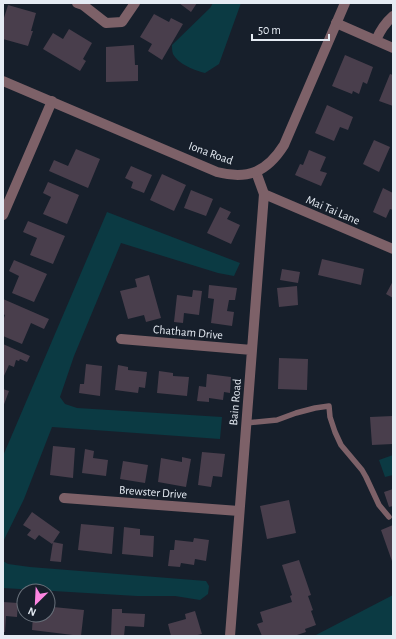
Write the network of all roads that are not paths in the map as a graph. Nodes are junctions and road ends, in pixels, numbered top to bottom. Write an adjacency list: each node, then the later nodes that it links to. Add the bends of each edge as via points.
1 (77, 3): 2 (street, via 106,23 122,22)
2 (135, 3)
3 (345, 3): 5 (street, Iona Road)
4 (393, 16): 6 (street, via 381,29)
5 (336, 24): 6 (street); 10 (street, Iona Road, via 284,145 269,164)
6 (376, 40): 7 (street)
7 (393, 48)
8 (3, 81): 9 (street, Iona Road)
9 (52, 101): 10 (street, Iona Road, via 217,172 229,175); 12 (street)
10 (256, 172): 11 (street, Bain Road)
11 (264, 194): 13 (street, Mai Tai Lane); 15 (street, Bain Road)
12 (3, 215)
13 (393, 249)
14 (121, 339): 15 (street, Chatham Drive)
15 (252, 350): 16 (street, Bain Road)
16 (246, 423): 18 (street, Bain Road); 19 (lane, via 277,420 329,406 330,417 341,445 362,470 379,504)
17 (64, 498): 18 (street, Brewster Drive)
18 (239, 511): 20 (street, Bain Road)
19 (389, 517)
20 (230, 636)

